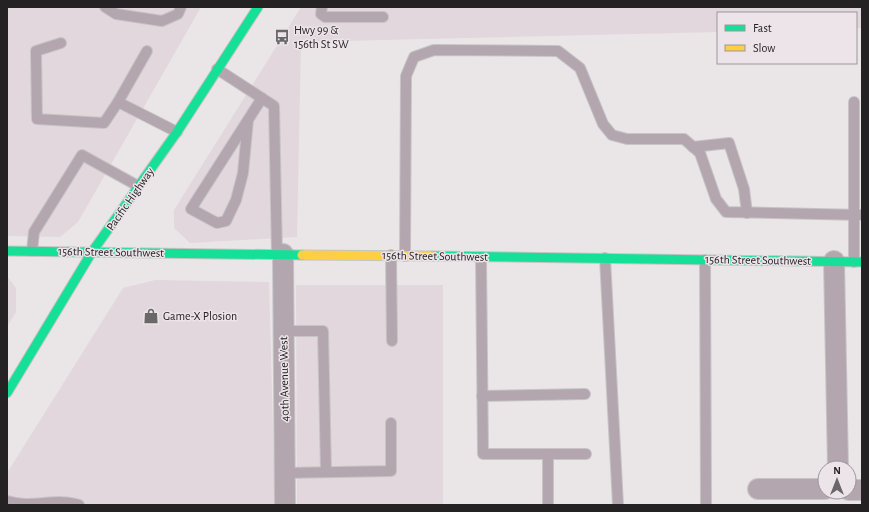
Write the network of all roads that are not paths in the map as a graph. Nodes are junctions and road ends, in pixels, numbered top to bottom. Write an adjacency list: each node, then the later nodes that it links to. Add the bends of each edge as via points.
1 (105, 7): 2 (lane, via 116,14 162,21 178,14)
2 (181, 7)
3 (258, 7): 8 (main road, Pacific Highway)
4 (322, 7): 5 (lane, via 322,14 325,17)
5 (383, 17)
6 (61, 43): 10 (lane, via 36,51 38,119 104,122)
7 (147, 51): 10 (lane)
8 (217, 69): 9 (lane); 13 (main road, Pacific Highway)
9 (262, 98): 12 (lane); 21 (lane, via 274,106)
10 (118, 102): 13 (lane)
11 (854, 102): 17 (lane)
12 (248, 120): 12 (lane, via 191,210 217,223 226,221 236,200 243,173)
13 (177, 132): 15 (main road, Pacific Highway)
14 (693, 147): 16 (lane, via 700,153 716,199 726,212); 16 (lane, via 729,144 744,189); 23 (lane, via 684,139 627,139 612,135 602,124 580,68 558,51 434,50 414,57 406,76)
15 (138, 186): 19 (lane, via 82,155 34,232); 20 (main road, Pacific Highway)
16 (747, 213): 17 (lane)
17 (858, 216): 27 (lane)
18 (7, 251): 19 (main road, 156th Street Southwest)
19 (32, 251): 20 (main road, 156th Street Southwest)
20 (92, 252): 21 (main road, 156th Street Southwest); 30 (main road, Pacific Highway)
21 (280, 254): 22 (main road, 156th Street Southwest); 28 (street, 40th Avenue West)
22 (391, 255): 23 (main road, 156th Street Southwest); 29 (lane)
23 (405, 256): 24 (main road, 156th Street Southwest)
24 (481, 257): 25 (main road, 156th Street Southwest); 32 (lane)
25 (606, 258): 26 (main road, 156th Street Southwest); 45 (lane)
26 (705, 260): 27 (main road, 156th Street Southwest); 46 (lane)
27 (850, 261): 36 (street)
28 (283, 331): 37 (lane, via 323,331); 38 (street, 40th Avenue West)
29 (392, 341)
30 (7, 393)
31 (585, 394): 32 (lane)
32 (482, 396): 34 (lane, via 483,454)
33 (391, 423): 37 (lane, via 391,471)
34 (548, 454): 35 (lane); 44 (lane)
35 (586, 454)
36 (838, 460)
37 (326, 472): 38 (lane)
38 (285, 473): 43 (street, 40th Avenue West)
39 (758, 489): 40 (street)
40 (817, 489)
41 (7, 501): 42 (lane, via 35,504 68,502)
42 (79, 505)
43 (285, 505)
44 (548, 505)
45 (618, 505)
46 (706, 505)

